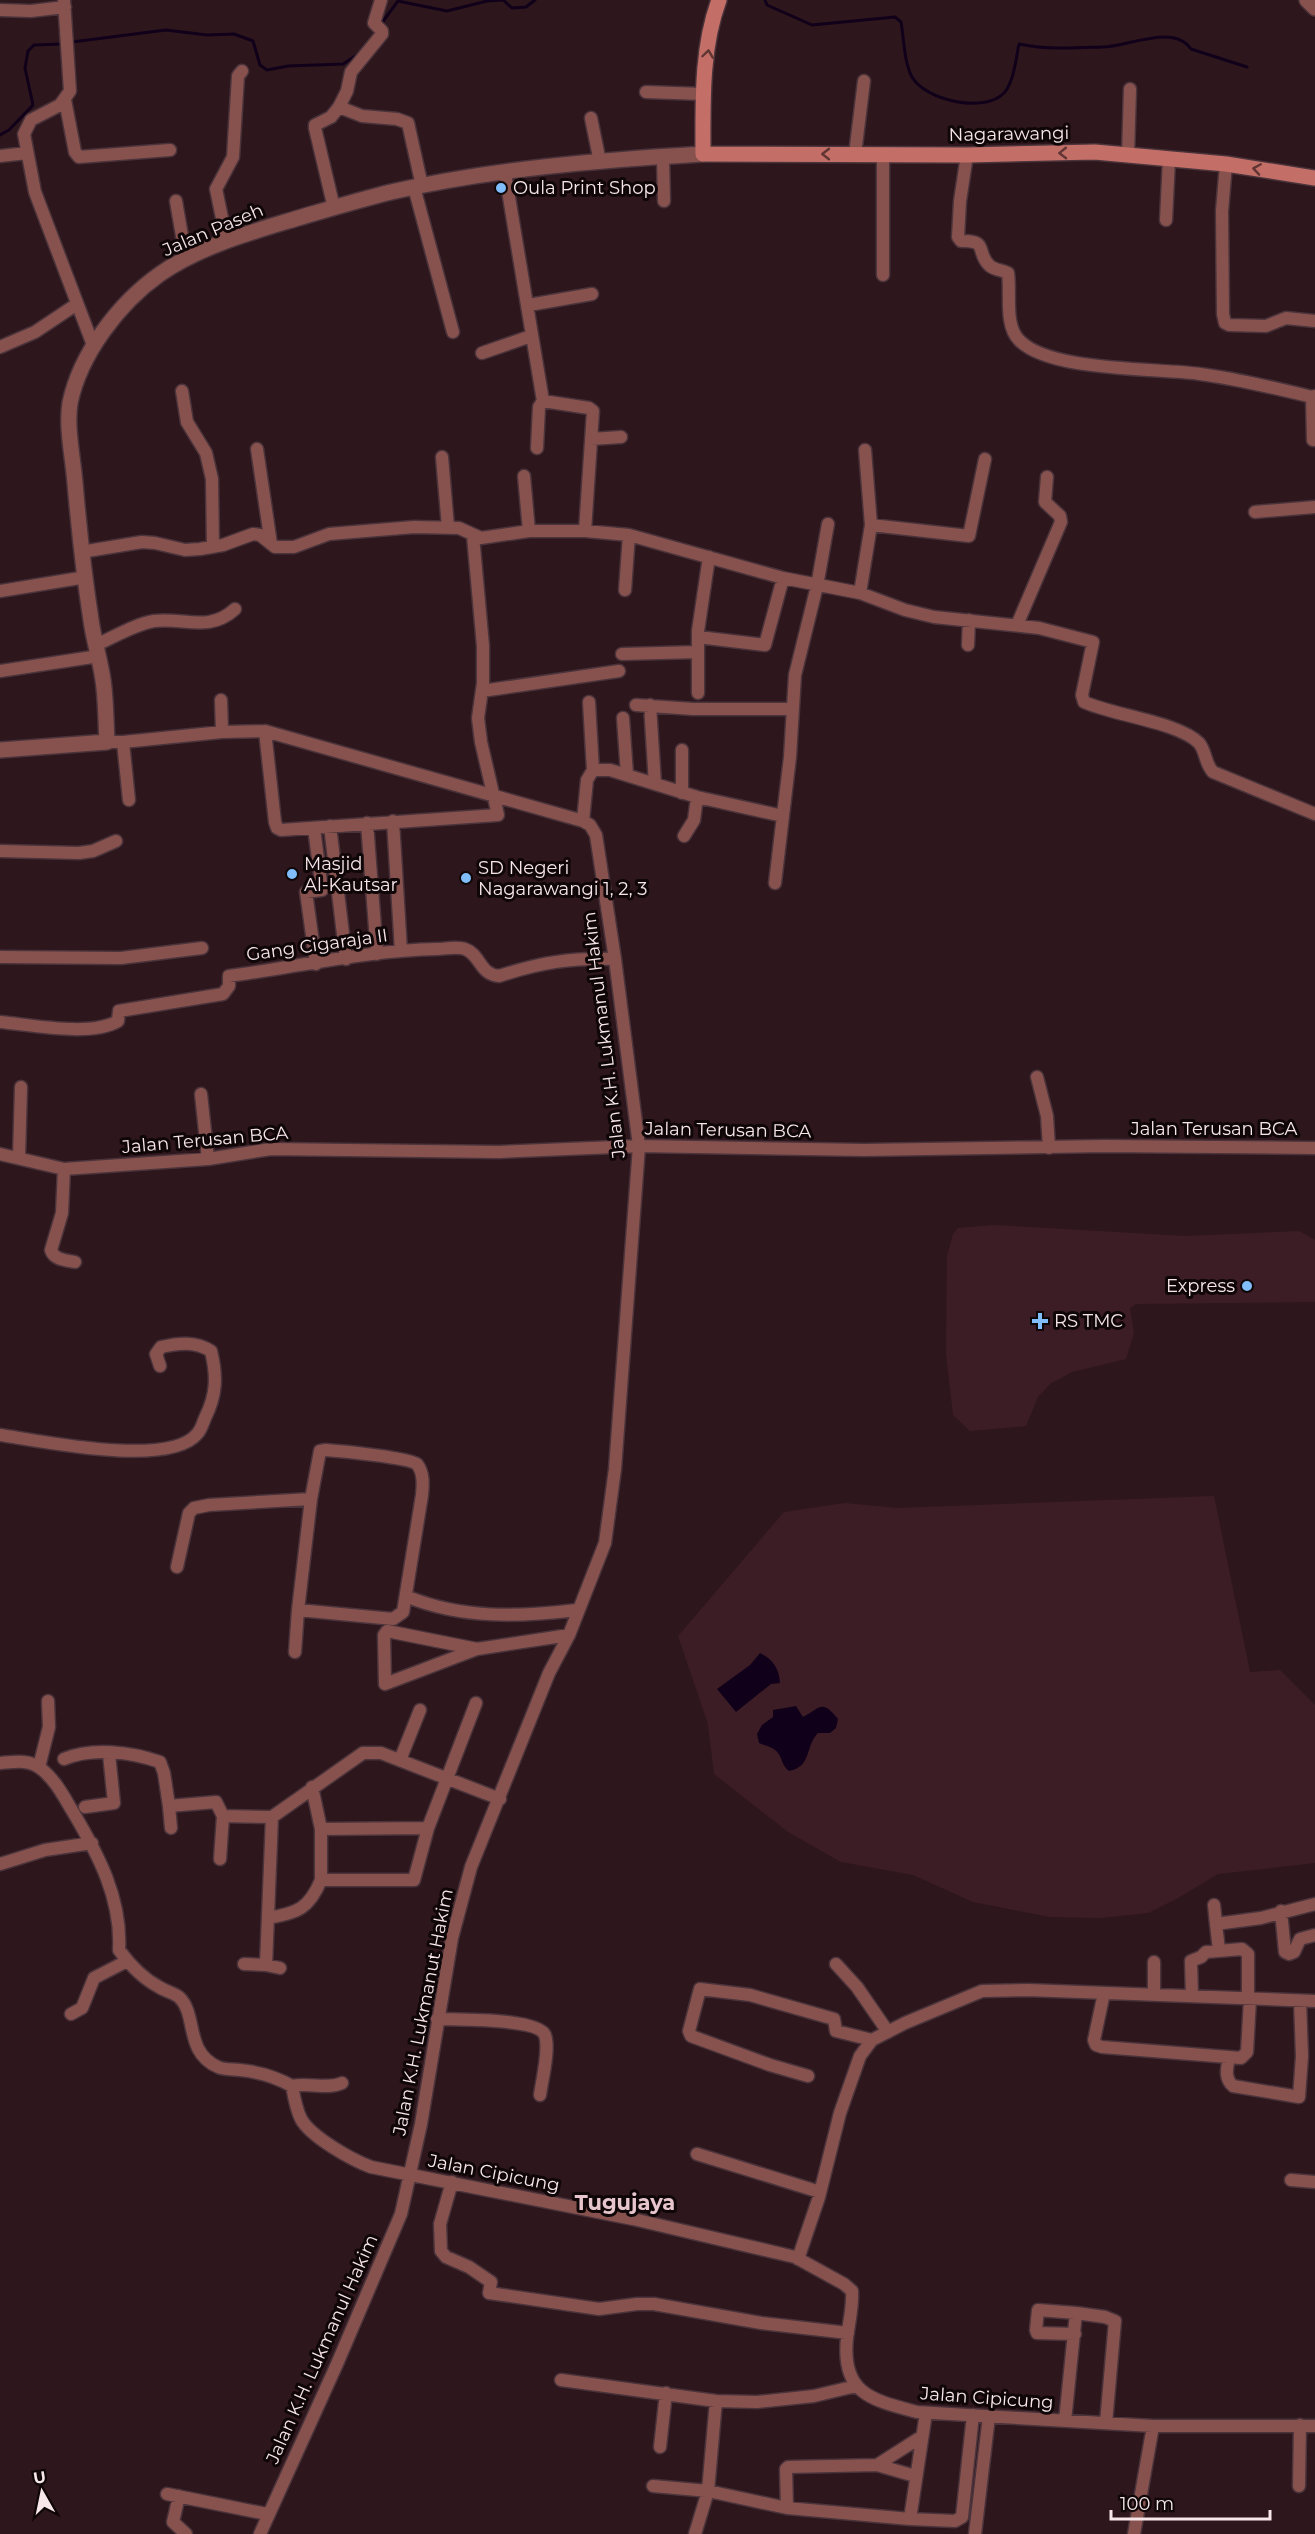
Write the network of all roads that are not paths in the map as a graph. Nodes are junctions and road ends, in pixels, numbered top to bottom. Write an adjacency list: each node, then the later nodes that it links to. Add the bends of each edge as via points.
1 (381, 0): 13 (street, via 374,23 382,34 351,72)
2 (719, 0): 11 (main road, one-way to 2)
3 (1307, 0): 5 (street)
4 (64, 3): 6 (street, via 32,11); 12 (street, via 70,91)
5 (1315, 8)
6 (0, 9)
7 (242, 71): 34 (street, via 238,76 233,158 216,189)
8 (864, 81): 18 (street)
9 (1130, 89): 21 (street)
10 (646, 92): 11 (street)
11 (703, 94): 17 (main road)
12 (65, 100): 15 (street, via 79,156); 16 (street, via 30,120 24,134)
13 (339, 107): 29 (street, via 362,117 408,123); 32 (street, via 331,117 315,124)
14 (591, 118): 25 (street)
15 (170, 150)
16 (27, 153): 22 (street); 38 (street, via 35,192)
17 (703, 154): 18 (main road, Nagarawangi, one-way to 17); 23 (street, Jalan Paseh)
18 (855, 154): 19 (main road, Nagarawangi)
19 (883, 154): 20 (main road, Nagarawangi); 36 (street)
20 (967, 155): 21 (main road, Nagarawangi, one-way to 20); 47 (street, via 958,237 962,241 976,241 987,263 1008,273 1012,327 1026,345 1042,354 1073,362 1239,380)
21 (1128, 155): 24 (main road, Nagarawangi)
22 (0, 156)
23 (663, 156): 25 (street, Jalan Paseh); 31 (street)
24 (1169, 159): 26 (main road, Nagarawangi); 33 (street)
25 (600, 162): 27 (street, Jalan Paseh)
26 (1226, 164): 28 (main road, Nagarawangi, one-way to 26); 40 (street, via 1222,229 1225,323 1266,326 1286,318)
27 (505, 173): 29 (street, Jalan Paseh); 39 (street)
28 (1315, 178)
29 (418, 187): 32 (street, Jalan Paseh); 41 (street)
30 (176, 201): 35 (street)
31 (664, 201)
32 (334, 208): 34 (street, Jalan Paseh)
33 (1166, 220)
34 (227, 242): 35 (street, Jalan Paseh)
35 (186, 259): 43 (street, Jalan Paseh, via 146,285)
36 (883, 275)
37 (592, 294): 39 (street)
38 (77, 304): 43 (street); 44 (street, via 35,332)
39 (529, 306): 42 (street)
40 (1315, 321)
41 (453, 332)
42 (531, 336): 45 (street); 48 (street)
43 (93, 345): 70 (street, Jalan Paseh, via 80,370 70,405)
44 (0, 347)
45 (482, 353)
46 (182, 391): 69 (street, via 187,422 206,453 212,479)
47 (1313, 397): 51 (street)
48 (543, 401): 50 (street, via 591,409); 52 (street, via 539,407)
49 (621, 437): 50 (street)
50 (591, 439): 65 (street)
51 (1313, 440)
52 (537, 448)
53 (257, 449): 68 (street)
54 (865, 450): 62 (street)
55 (441, 457): 63 (street)
56 (985, 459): 62 (street, via 969,536)
57 (524, 476): 64 (street)
58 (1047, 477): 82 (street, via 1045,502 1061,522)
59 (1315, 507): 60 (street)
60 (1255, 512)
61 (828, 525): 74 (street)
62 (871, 525): 77 (street)
63 (448, 527): 67 (street); 68 (street, via 329,534 294,547)
64 (529, 531): 65 (street); 67 (street)
65 (585, 531): 66 (street)
66 (630, 535): 71 (street); 75 (street)
67 (473, 536): 90 (street, via 483,646)
68 (272, 544): 69 (street, via 253,534)
69 (213, 547): 70 (street, via 185,550 142,542)
70 (81, 552): 72 (street, Jalan Paseh)
71 (708, 557): 73 (street); 83 (street)
72 (86, 577): 76 (street); 85 (street, Jalan Paseh)
73 (783, 578): 74 (street); 83 (street, via 765,645)
74 (817, 586): 77 (street); 96 (street, via 795,675)
75 (625, 590)
76 (0, 591)
77 (860, 593): 79 (street)
78 (235, 609): 85 (street, via 214,622 155,621)
79 (905, 610): 80 (street); 81 (street)
80 (969, 620): 82 (street); 84 (street)
81 (901, 622)
82 (1017, 625): 111 (street, via 1093,642 1083,702 1191,738 1201,745 1214,772)
83 (698, 637): 86 (street)
84 (968, 645)
85 (97, 651): 88 (street); 100 (street, Jalan Paseh, via 104,688)
86 (698, 652): 87 (street); 91 (street)
87 (622, 654)
88 (0, 671)
89 (618, 671): 90 (street)
90 (482, 691): 108 (street, via 478,718)
91 (698, 693)
92 (221, 699): 99 (street)
93 (589, 702): 104 (street)
94 (636, 705): 95 (street)
95 (650, 705): 96 (street); 106 (street)
96 (793, 709): 112 (street)
97 (623, 718): 105 (street)
98 (265, 730): 99 (street); 108 (street); 117 (street, via 277,828)
99 (222, 732): 101 (street)
100 (106, 742): 101 (street); 102 (street)
101 (123, 742): 110 (street)
102 (0, 750)
103 (682, 750): 107 (street)
104 (593, 770): 105 (street); 114 (street, via 587,780)
105 (627, 774): 106 (street)
106 (655, 784): 107 (street)
107 (682, 793): 109 (street)
108 (494, 796): 113 (street, via 498,815); 114 (street)
109 (697, 797): 112 (street); 118 (street, via 694,820)
110 (129, 800)
111 (1315, 814)
112 (783, 816): 121 (street)
113 (393, 821): 115 (street); 123 (street)
114 (583, 821): 127 (street, Jalan K.H. Lukmanul Hakim, via 596,835)
115 (367, 823): 116 (street); 124 (street)
116 (330, 826): 117 (street); 126 (street)
117 (314, 828): 128 (street, via 322,890 306,892)
118 (684, 836)
119 (116, 841): 120 (street, via 79,853)
120 (0, 850)
121 (775, 883)
122 (202, 948): 125 (street, via 121,958)
123 (401, 951): 124 (street, Gang Cigaraja II); 127 (street, Gang Cigaraja II, via 465,949 484,971 499,976 550,961)
124 (376, 954): 126 (street, Gang Cigaraja II)
125 (0, 957)
126 (346, 959): 128 (street, Gang Cigaraja II)
127 (615, 959): 133 (street, Jalan K.H. Lukmanul Hakim)
128 (316, 964): 129 (street, Gang Cigaraja II, via 229,976 229,986 223,994 119,1011 118,1021 108,1027)
129 (0, 1022)
130 (1037, 1077): 134 (street, via 1047,1116)
131 (21, 1087): 137 (street)
132 (201, 1094): 138 (street)
133 (639, 1146): 134 (street, Jalan Terusan BCA); 138 (street, Jalan Terusan BCA, via 499,1152 271,1149); 147 (street, Jalan K.H. Lukmanul Hakim, via 608,1525 605,1543)
134 (1049, 1148): 135 (street, Jalan Terusan BCA)
135 (1315, 1148)
136 (0, 1154): 137 (street, Jalan Terusan BCA)
137 (20, 1157): 139 (street, Jalan Terusan BCA)
138 (208, 1159): 139 (street, Jalan Terusan BCA)
139 (64, 1169): 140 (street, via 62,1213 51,1250 60,1259)
140 (75, 1262)
141 (160, 1366): 142 (street, via 156,1354 161,1347 199,1344 211,1351 217,1377 210,1408 197,1435 184,1443 148,1452)
142 (0, 1435)
143 (311, 1499): 144 (street, via 194,1508 189,1513); 145 (street, via 318,1456 323,1450 412,1460 417,1464 423,1478 422,1496); 146 (street)
144 (177, 1567)
145 (408, 1597): 146 (street, via 403,1612 393,1619); 147 (street, via 454,1611 492,1616)
146 (298, 1610): 151 (street)
147 (577, 1610): 148 (street, Jalan K.H. Lukmanul Hakim)
148 (569, 1635): 150 (street); 157 (street, Jalan K.H. Lukmanul Hakim)
149 (439, 1642): 150 (street); 152 (street); 152 (street, via 387,1631 385,1684)
150 (477, 1648): 152 (street)
151 (295, 1652)
152 (440, 1664)
153 (48, 1701): 161 (street, via 49,1726)
154 (476, 1703): 162 (street)
155 (420, 1710): 159 (street)
156 (109, 1754): 158 (street, via 86,1752); 165 (street, via 160,1762); 166 (street, via 114,1803)
157 (515, 1757): 164 (street, Jalan K.H. Lukmanut Hakim)
158 (64, 1759)
159 (400, 1760): 162 (street); 163 (street, via 366,1752)
160 (0, 1763): 161 (street, via 19,1761)
161 (42, 1770): 172 (street, via 58,1788)
162 (448, 1779): 164 (street); 170 (street)
163 (312, 1787): 168 (street); 171 (street)
164 (500, 1800): 196 (street, Jalan K.H. Lukmanut Hakim, via 471,1867 452,1938)
165 (169, 1806): 167 (street, via 216,1802); 169 (street)
166 (85, 1807)
167 (223, 1816): 168 (street); 173 (street)
168 (272, 1817): 179 (street)
169 (171, 1828)
170 (429, 1828): 171 (street); 175 (street, via 414,1880)
171 (321, 1829): 175 (street)
172 (92, 1843): 174 (street, via 45,1850); 183 (street, via 111,1888 120,1932 119,1950)
173 (220, 1859)
174 (0, 1864)
175 (321, 1880): 179 (street, via 301,1910)
176 (1315, 1904): 178 (street)
177 (1214, 1905): 180 (street)
178 (1281, 1911): 180 (street); 181 (street, via 1285,1952 1294,1952 1300,1939)
179 (268, 1918): 187 (street)
180 (1216, 1924): 182 (street)
181 (1315, 1935)
182 (1219, 1950): 191 (street, via 1191,1961); 192 (street, via 1242,1949 1248,1954)
183 (127, 1961): 195 (street, via 94,1978 82,2008); 202 (street, via 157,1986 179,1997 195,2046 218,2068 258,2072)
184 (1154, 1962): 190 (street)
185 (244, 1964): 187 (street)
186 (836, 1964): 197 (street)
187 (266, 1965): 188 (street)
188 (280, 1968)
189 (1104, 1994): 190 (street); 197 (street, via 1028,1990 978,1993); 199 (street, via 1096,2045)
190 (1154, 1995): 191 (street)
191 (1192, 1996): 192 (street)
192 (1249, 1999): 193 (street); 199 (street, via 1247,2052 1241,2058)
193 (1300, 2001): 194 (street); 199 (street, via 1299,2097 1233,2086 1226,2077)
194 (1315, 2001)
195 (71, 2014)
196 (437, 2019): 203 (street, via 538,2027 547,2044); 205 (street, Jalan K.H. Lukmanut Hakim)
197 (888, 2032): 198 (street)
198 (872, 2040): 200 (street, via 836,2031 834,2019 750,1995 700,1989 691,2036); 209 (street, via 860,2056 840,2113)
199 (1229, 2058)
200 (808, 2076)
201 (342, 2083): 202 (street)
202 (292, 2086): 205 (street, Jalan Cipicung, via 302,2120 332,2146 371,2167)
203 (540, 2095)
204 (697, 2154): 209 (street)
205 (409, 2175): 207 (street, Jalan Cipicung); 234 (street, Jalan K.H. Lukmanul Hakim, via 400,2214 337,2364)
206 (1291, 2180): 208 (street)
207 (452, 2182): 210 (street, Jalan Cipicung, via 633,2219); 212 (street, via 440,2224 441,2251 446,2258 491,2282 489,2293 599,2309 654,2304)
208 (1315, 2182)
209 (820, 2192): 210 (street)
210 (798, 2259): 212 (street, Jalan Cipicung, via 851,2289)
211 (1076, 2313): 213 (street); 213 (street, via 1038,2310 1036,2330); 222 (street, via 1115,2322)
212 (848, 2333): 215 (street, Jalan Cipicung, via 847,2357)
213 (1075, 2334): 221 (street)
214 (561, 2380): 216 (street)
215 (856, 2386): 217 (street, via 814,2396 757,2402); 218 (street, Jalan Cipicung, via 882,2403)
216 (666, 2393): 217 (street); 227 (street)
217 (716, 2401): 232 (street)
218 (926, 2413): 219 (street, Jalan Cipicung); 226 (street)
219 (973, 2415): 220 (street, Jalan Cipicung); 235 (street, via 962,2517 955,2521)
220 (989, 2416): 221 (street, Jalan Cipicung); 239 (street)
221 (1065, 2421): 222 (street, Jalan Cipicung)
222 (1106, 2423): 223 (street, Jalan Cipicung)
223 (1153, 2426): 224 (street, Jalan Cipicung); 240 (street)
224 (1300, 2426): 225 (street, Jalan Cipicung); 231 (street)
225 (1315, 2426)
226 (921, 2437): 228 (street); 229 (street)
227 (660, 2447)
228 (877, 2465): 229 (street); 233 (street, via 788,2467)
229 (915, 2476): 235 (street)
230 (653, 2486): 232 (street)
231 (1299, 2486)
232 (708, 2491): 233 (street); 238 (street)
233 (787, 2508): 235 (street)
234 (267, 2514): 236 (street, via 173,2495 173,2522); 237 (street, Jalan K.H. Lukmanul Hakim)
235 (910, 2518)
236 (186, 2534)
237 (260, 2534)
238 (695, 2534)
239 (975, 2534)
240 (1134, 2534)

